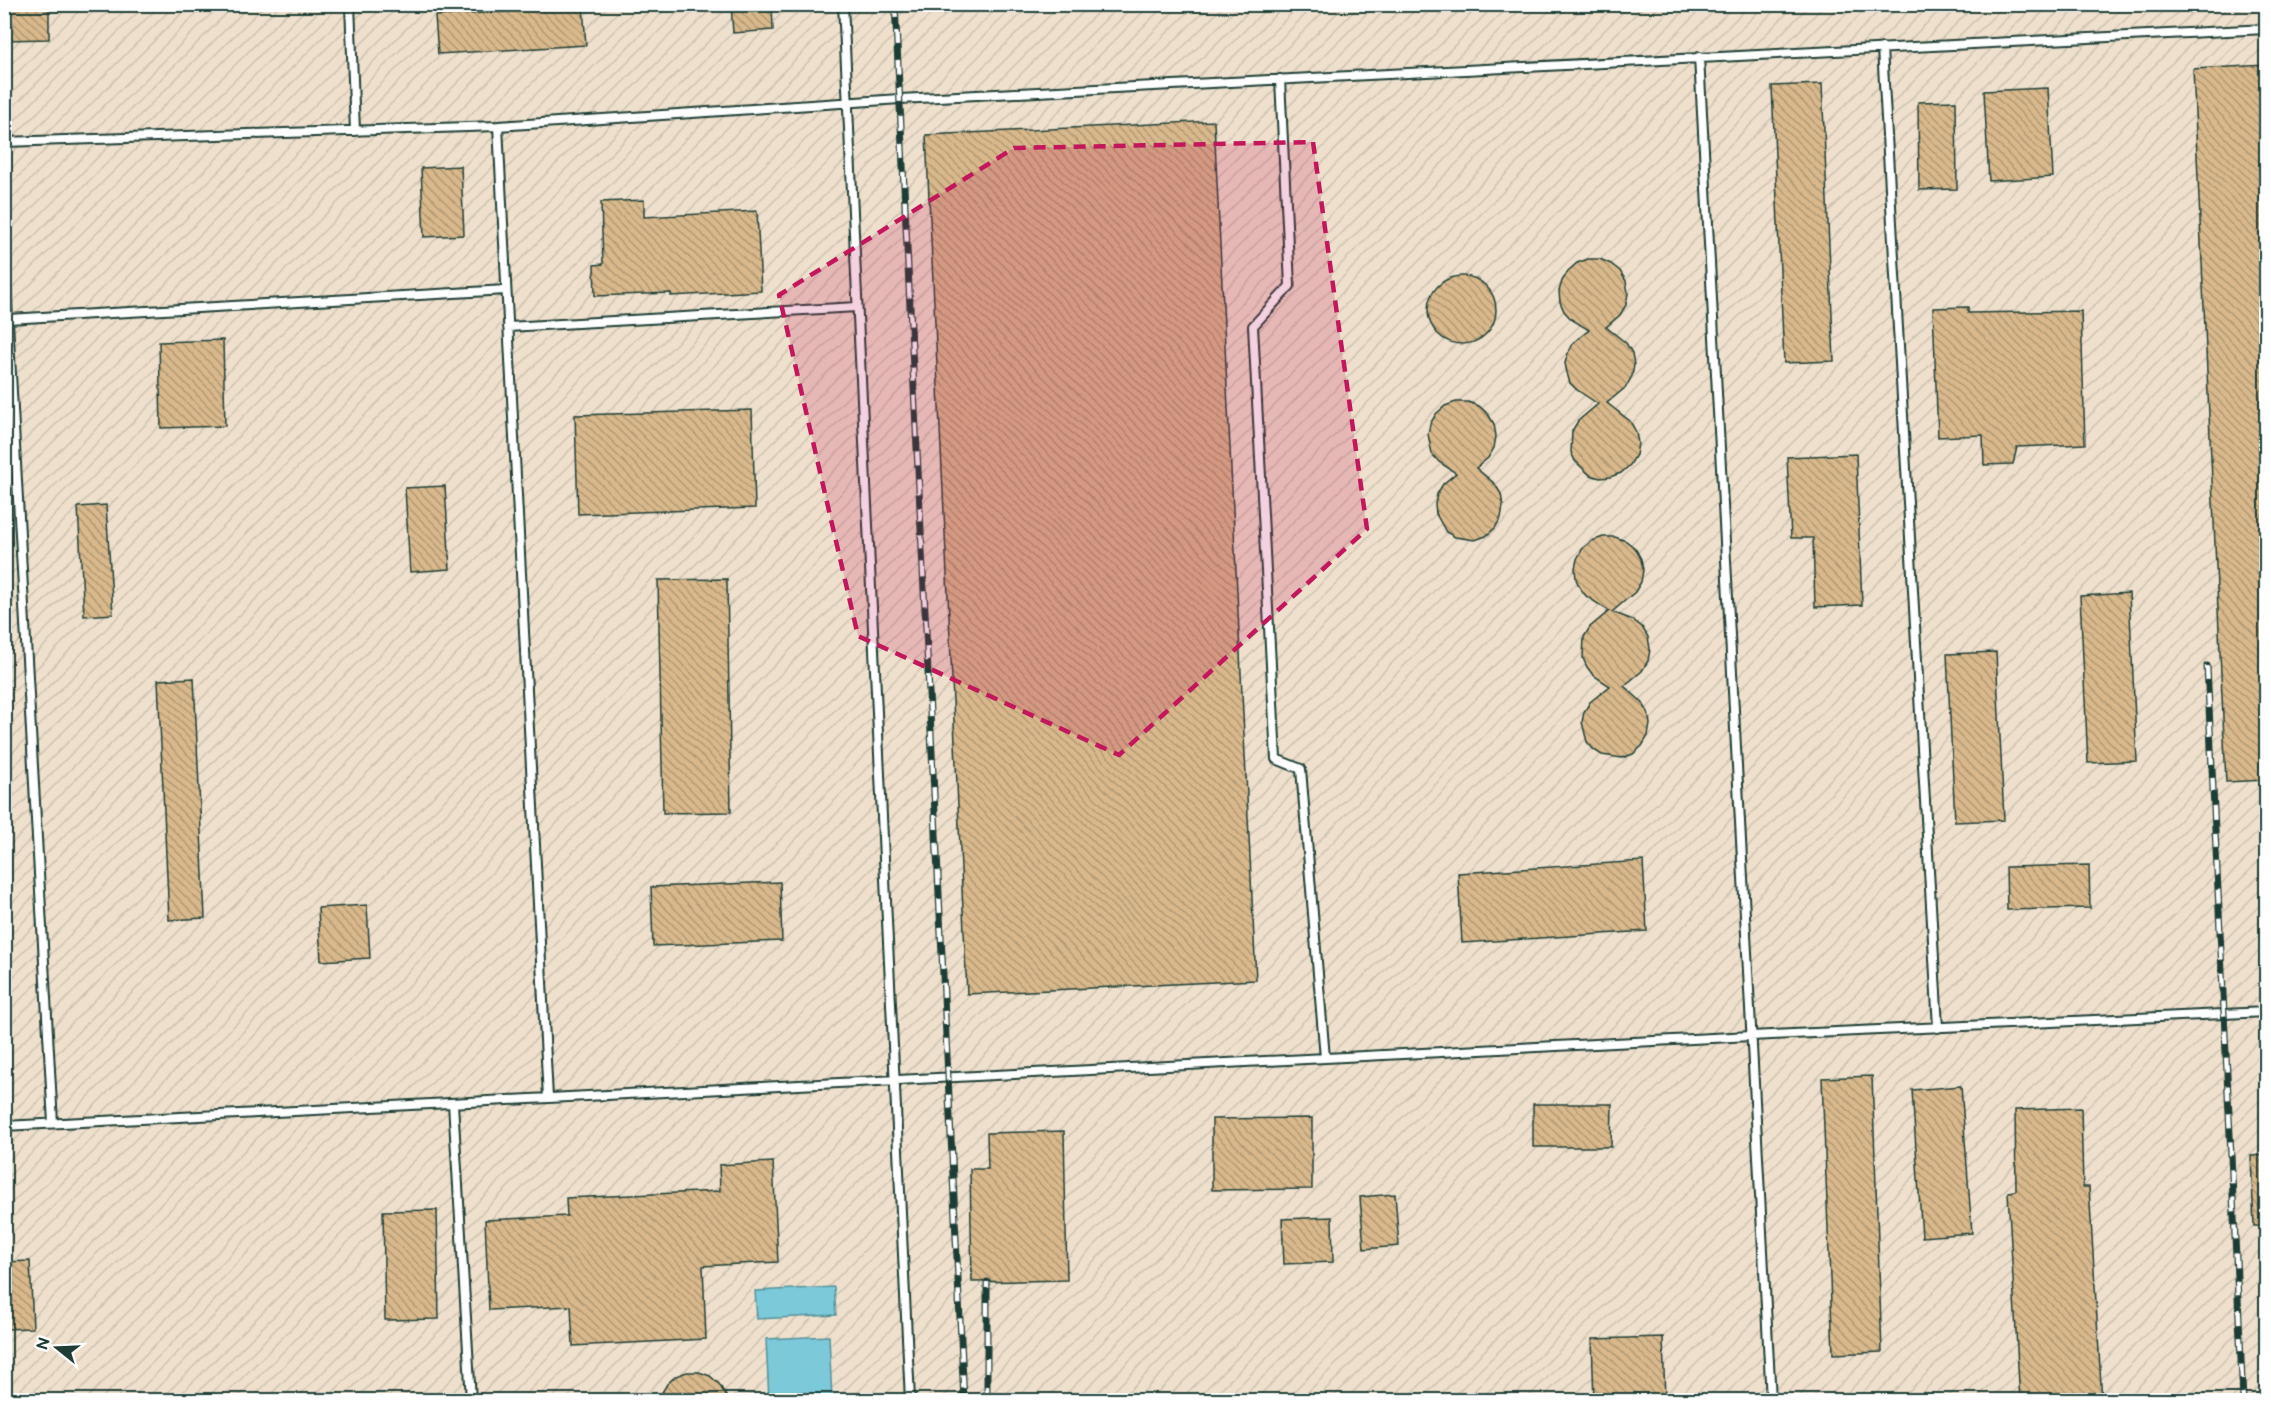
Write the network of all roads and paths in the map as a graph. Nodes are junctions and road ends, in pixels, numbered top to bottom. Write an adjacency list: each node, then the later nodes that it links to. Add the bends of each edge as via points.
1 (350, 4): 9 (lane)
2 (843, 4): 7 (lane)
3 (2266, 29): 4 (lane)
4 (1882, 48): 5 (lane); 17 (lane)
5 (1699, 57): 6 (lane); 18 (lane)
6 (1280, 79): 7 (lane); 19 (lane, via 1290,286 1253,326 1276,759 1301,769)
7 (847, 102): 8 (lane); 13 (lane)
8 (498, 126): 9 (lane); 12 (lane)
9 (355, 130): 10 (lane)
10 (4, 142)
11 (4, 249): 14 (lane)
12 (506, 290): 14 (lane); 15 (lane)
13 (857, 307): 15 (lane); 20 (lane)
14 (8, 319): 23 (lane)
15 (508, 327): 21 (lane)
16 (2266, 1012): 17 (lane)
17 (1938, 1028): 18 (lane)
18 (1751, 1036): 19 (lane); 27 (lane)
19 (1325, 1058): 20 (lane)
20 (894, 1080): 21 (lane); 26 (lane)
21 (548, 1098): 22 (lane)
22 (453, 1103): 23 (lane); 25 (lane)
23 (53, 1123): 24 (lane)
24 (4, 1126)
25 (471, 1401)
26 (910, 1401)
27 (1771, 1401)

